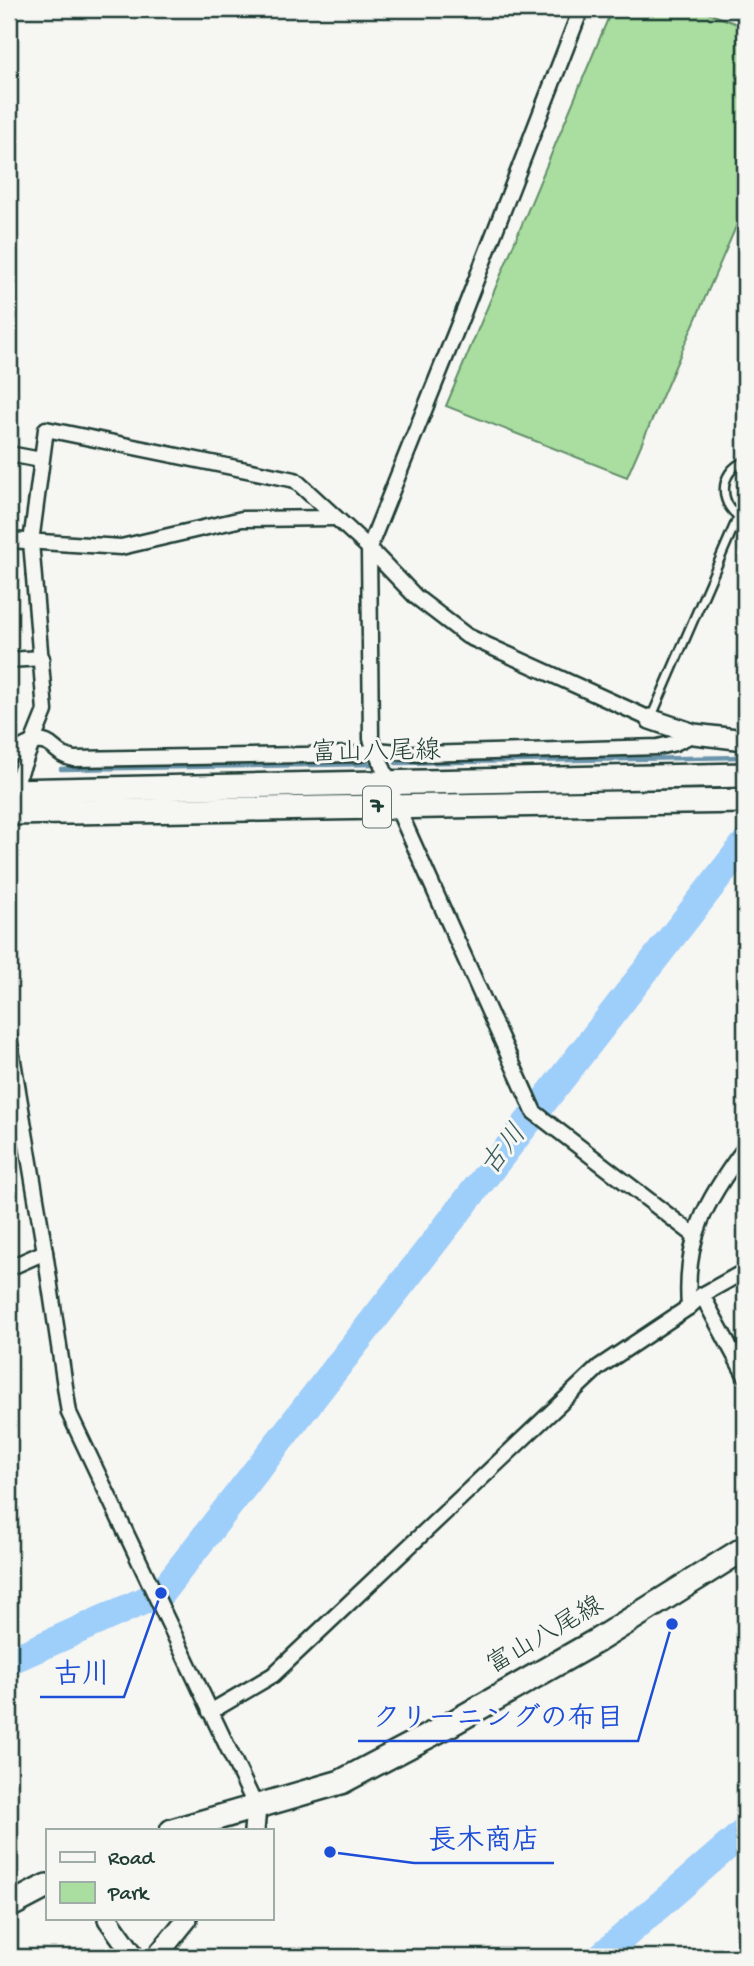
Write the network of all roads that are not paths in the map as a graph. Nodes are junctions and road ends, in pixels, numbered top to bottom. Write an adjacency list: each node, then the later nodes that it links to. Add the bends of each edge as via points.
1 (581, 9): 9 (street)
2 (9, 454): 3 (street)
3 (41, 460): 5 (street, via 46,429 295,480); 8 (street)
4 (745, 461): 6 (lane, via 731,470 724,490 730,510)
5 (336, 518): 8 (street, via 242,519 121,547); 9 (street)
6 (742, 518): 12 (lane)
7 (9, 540): 8 (street)
8 (31, 542): 10 (street)
9 (369, 548): 12 (street, via 416,597 467,636); 16 (street, via 371,739)
10 (42, 658): 11 (street); 15 (street, via 45,710)
11 (9, 660)
12 (650, 719): 13 (street)
13 (694, 734): 14 (street); 16 (street, via 658,747 421,754)
14 (745, 740)
15 (33, 741): 16 (street, via 47,741 64,757 74,759); 17 (street); 20 (street)
16 (376, 750): 19 (street)
17 (9, 755)
18 (745, 775): 19 (main road, 富山八尾線 / 7)
19 (389, 782): 20 (main road, 富山八尾線 / 7); 22 (street)
20 (10, 799): 22 (main road, 富山八尾線 / 7)
21 (745, 801): 22 (main road, 富山八尾線 / 7)
22 (397, 807): 25 (street, via 534,1112)
23 (9, 1037): 26 (street)
24 (745, 1148): 25 (street, via 719,1183)
25 (694, 1235): 30 (street)
26 (45, 1252): 27 (street); 33 (street, via 69,1413)
27 (9, 1268)
28 (745, 1270): 29 (street)
29 (702, 1295): 30 (street); 31 (street)
30 (689, 1307): 33 (street, via 599,1367 273,1675)
31 (745, 1375)
32 (745, 1548): 34 (main road, 富山八尾線, via 598,1640 341,1783)
33 (209, 1712): 34 (street)
34 (256, 1807): 35 (main road, 富山八尾線); 36 (street)
35 (179, 1829)
36 (254, 1829)
37 (46, 1887): 38 (main road)
38 (9, 1906)
39 (109, 1920): 41 (street)
40 (186, 1920): 42 (street)
41 (135, 1957)
42 (156, 1957)

